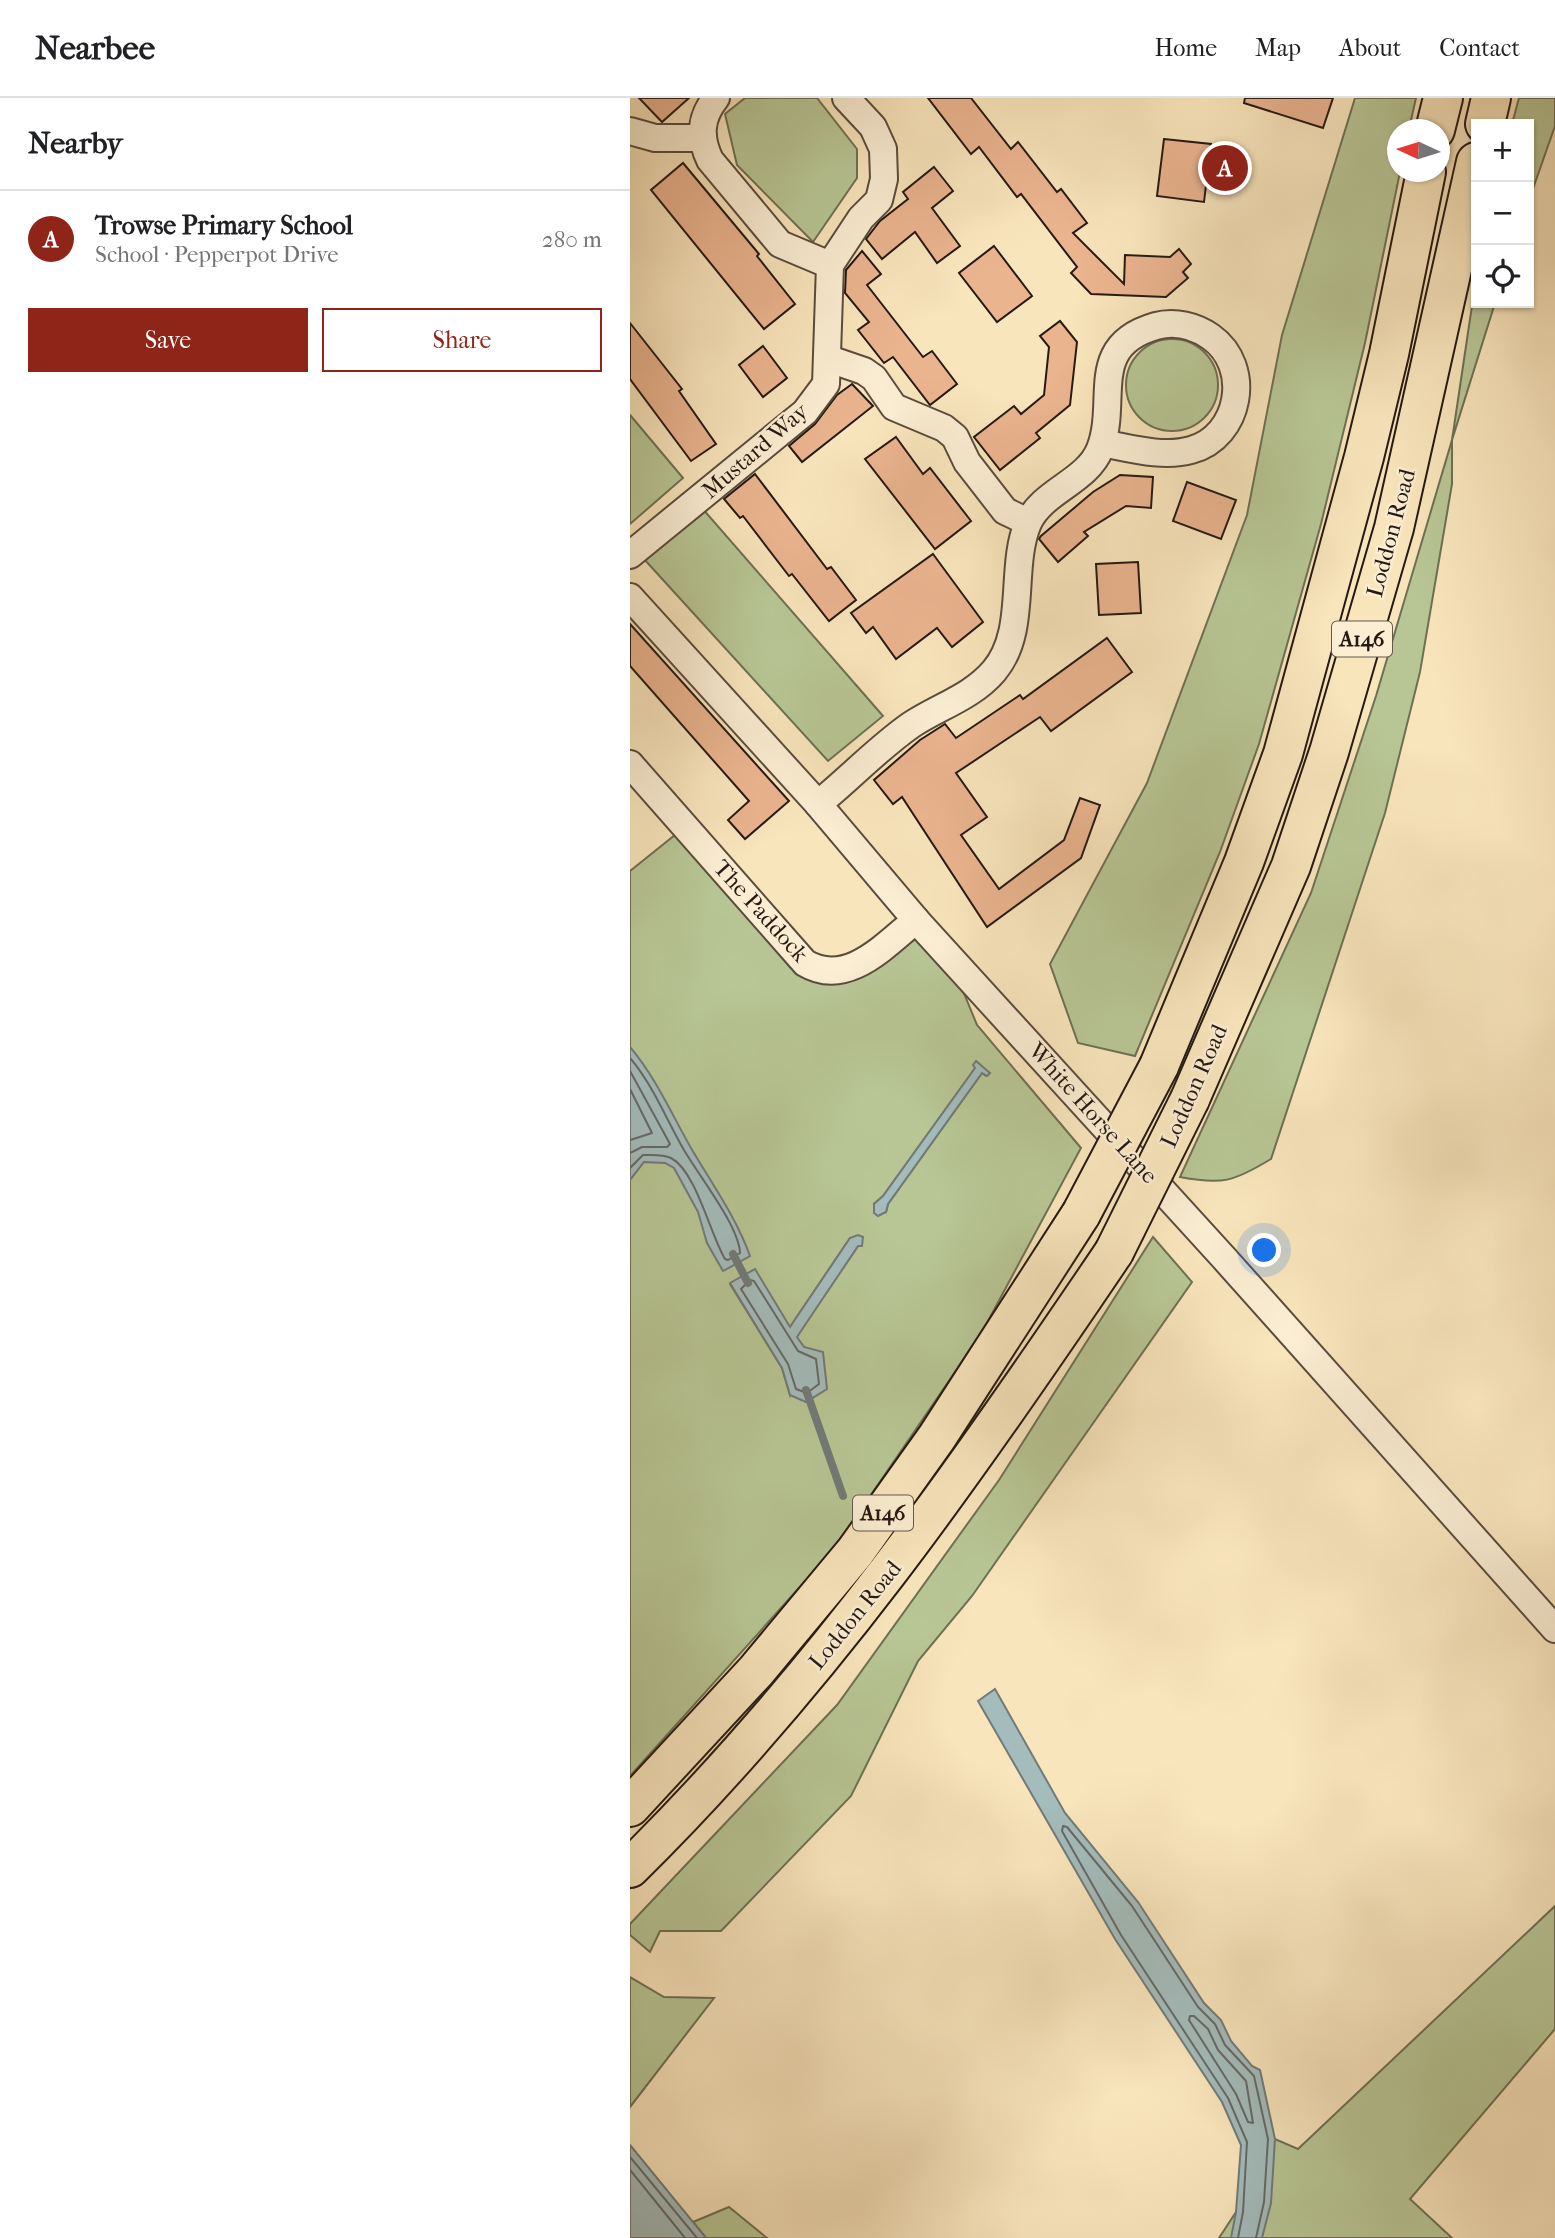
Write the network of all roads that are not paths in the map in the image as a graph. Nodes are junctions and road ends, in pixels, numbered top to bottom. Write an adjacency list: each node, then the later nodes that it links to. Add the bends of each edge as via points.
1 (716, 98): 8 (street, via 705,112)
2 (846, 98): 11 (street, Mustard Way, via 873,127 883,149 884,180 879,200 861,218)
3 (1443, 98): 5 (highway)
4 (1490, 98): 6 (highway)
5 (1438, 119)
6 (1486, 119)
7 (630, 131): 8 (street, via 654,138)
8 (703, 138): 11 (street, via 709,160 779,244)
9 (1424, 182): 21 (highway, Loddon Road / A146, bridge, via 1361,470 1283,754 1244,862 1159,1066 1081,1214 937,1437 856,1552 756,1671)
10 (1472, 182): 22 (highway, Loddon Road / A146, bridge, via 1394,528 1329,752 1291,866 1190,1099 1114,1252 908,1549 788,1697)
11 (830, 265): 12 (street, Mustard Way, via 826,302)
12 (829, 359): 14 (street, via 874,379 894,407 944,428 1005,511); 15 (street, Mustard Way, via 826,384 806,412)
13 (1102, 443): 13 (street, via 1108,371 1121,345 1145,330 1173,324 1201,331 1224,350 1236,378 1236,401 1227,422 1206,444 1177,453); 14 (street, via 1094,462 1035,510)
14 (1028, 522): 18 (street, via 1018,550 1011,629 994,671 946,707 911,725)
15 (630, 555)
16 (630, 597): 18 (street, White Horse Lane)
17 (630, 764): 19 (street, The Paddock, via 805,963 818,971 835,973 853,967)
18 (818, 804): 19 (street, White Horse Lane)
19 (916, 920): 20 (street, White Horse Lane)
20 (1555, 1629)
21 (630, 1807)
22 (643, 1855)

